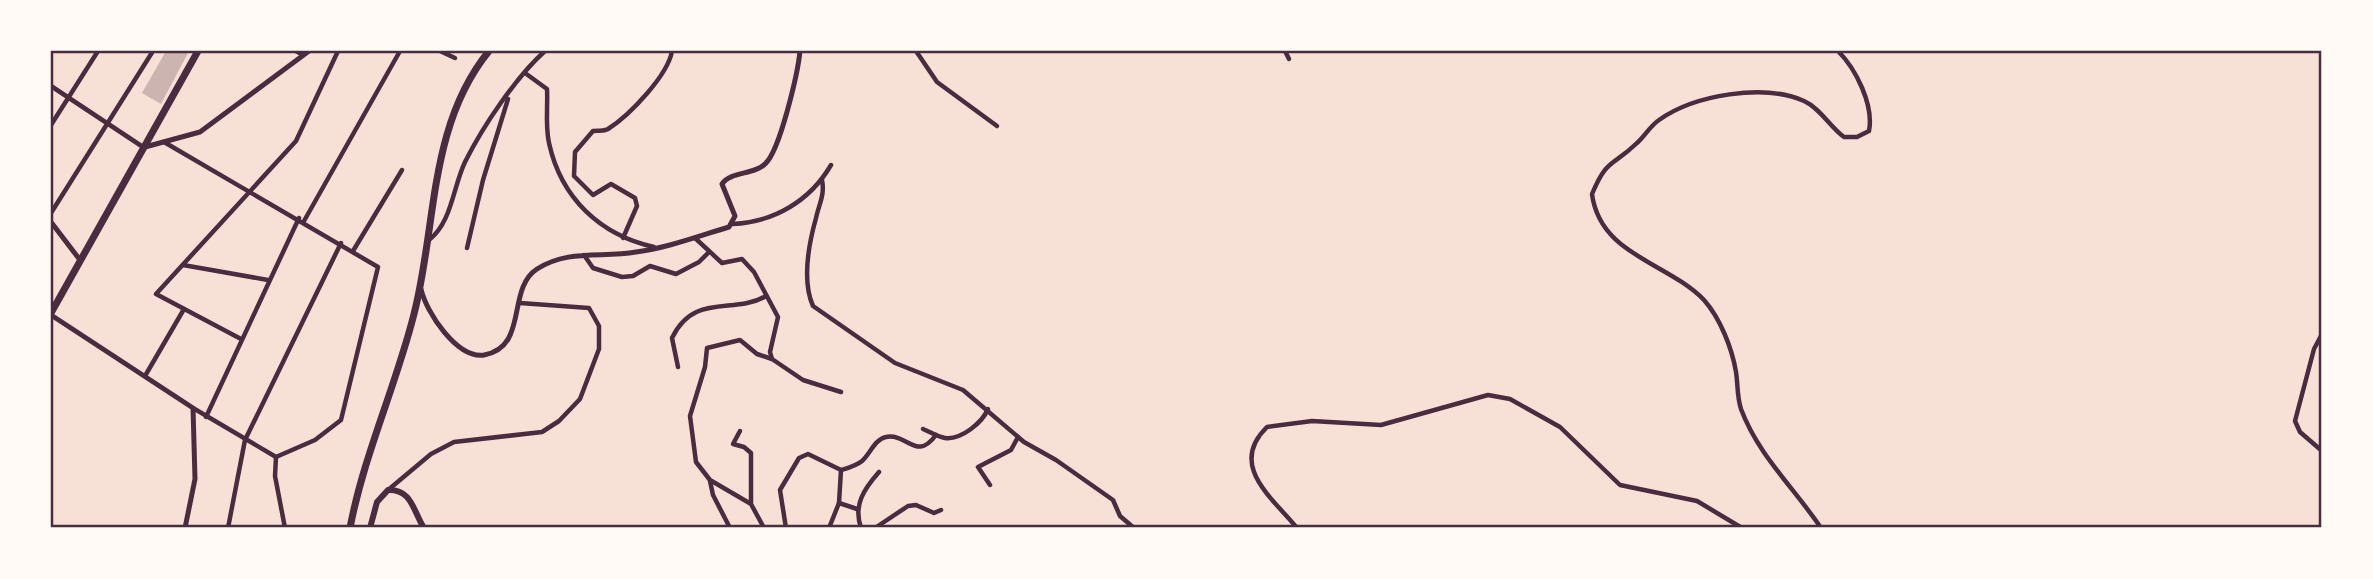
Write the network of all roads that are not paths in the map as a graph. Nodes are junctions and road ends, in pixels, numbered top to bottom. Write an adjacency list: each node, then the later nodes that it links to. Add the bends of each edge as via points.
1 (98, 51): 22 (street)
2 (153, 51): 23 (street)
3 (198, 51): 27 (main road)
4 (296, 51): 16 (street)
5 (309, 51): 16 (street)
6 (338, 51): 31 (street, via 296,141)
7 (400, 51): 33 (street)
8 (440, 51): 17 (street)
9 (489, 51): 39 (main road, via 458,103 435,178)
10 (545, 51): 19 (street)
11 (672, 51): 37 (street, via 667,70 643,101 607,130 593,131 575,152 572,172 592,194 611,184 635,198 637,206)
12 (800, 51): 35 (street, via 790,100 769,160 722,184)
13 (916, 51): 25 (street, via 937,82)
14 (1285, 51): 18 (street)
15 (1838, 51): 93 (street, via 1867,102 1869,131 1844,137 1805,101 1765,94 1715,95 1658,120 1639,142 1606,166 1592,194 1600,221 1622,247 1689,287 1715,314 1730,351 1749,426)
16 (303, 55): 26 (street, via 200,132)
17 (454, 58)
18 (1289, 59)
19 (525, 73): 21 (street); 37 (street, via 547,89 550,145 565,188 597,222)
20 (51, 86): 22 (street)
21 (509, 94): 39 (street, via 464,164 440,229); 40 (street)
22 (68, 98): 23 (street); 24 (street)
23 (107, 124): 27 (street); 32 (street)
24 (51, 125)
25 (997, 126)
26 (162, 141): 27 (street); 31 (street)
27 (143, 147): 45 (main road)
28 (831, 165): 30 (street)
29 (402, 170): 42 (street)
30 (822, 180): 35 (street, via 787,209 755,223); 60 (street, via 824,196 809,253 813,306 881,355 950,383)
31 (248, 190): 33 (street); 46 (street)
32 (51, 213)
33 (302, 220): 38 (street); 47 (street)
34 (51, 222): 45 (street)
35 (733, 223): 36 (street)
36 (695, 237): 41 (street); 43 (street)
37 (623, 238): 41 (street)
38 (341, 243): 42 (street); 66 (street)
39 (425, 243): 48 (main road)
40 (467, 248)
41 (655, 248): 44 (street)
42 (352, 251): 68 (street, via 378,267 341,420 315,440)
43 (709, 252): 44 (street, via 677,274 646,267 628,277 599,272); 49 (street, via 723,264 739,258 745,261)
44 (583, 253): 50 (street, via 531,273 525,278)
45 (80, 260): 52 (main road)
46 (183, 265): 47 (street); 51 (street, via 156,295)
47 (268, 280): 54 (street)
48 (420, 286): 50 (street, via 429,309 469,353 483,355 501,348 512,332); 81 (main road)
49 (766, 296): 55 (street, via 778,317); 56 (street, via 694,313 672,338)
50 (520, 303): 73 (street, via 589,308 599,326 599,349 580,399 542,432 454,442 431,454)
51 (184, 309): 54 (street); 57 (street)
52 (51, 314): 57 (street)
53 (2322, 334): 67 (street, via 2295,421 2300,432)
54 (241, 339): 61 (street)
55 (772, 359): 58 (street, via 803,380); 71 (street, via 740,340 710,345 704,353 705,367 690,422 696,462)
56 (678, 368)
57 (145, 376): 59 (street)
58 (841, 392)
59 (193, 408): 61 (street); 78 (street, via 195,479)
60 (988, 410): 64 (street, via 978,424 957,436); 65 (street)
61 (206, 417): 66 (street)
62 (923, 429): 64 (street)
63 (740, 430): 75 (street, via 733,444 751,453)
64 (936, 435): 69 (street, via 918,447 883,438 858,464)
65 (1018, 438): 72 (street, via 1011,450 978,467); 90 (street, via 1112,500 1119,516)
66 (245, 440): 68 (street); 79 (street)
67 (2322, 451)
68 (276, 457): 80 (street)
69 (841, 470): 74 (street); 86 (street, via 812,454 799,458 779,496)
70 (879, 472): 76 (street)
71 (709, 480): 75 (street); 84 (street)
72 (990, 485)
73 (388, 490): 82 (main road, via 377,502); 83 (main road, via 409,498)
74 (839, 503): 76 (street); 87 (street)
75 (751, 504): 85 (street)
76 (857, 509): 88 (street)
77 (941, 510): 89 (street, via 934,513 908,506)
78 (185, 528)
79 (228, 528)
80 (285, 528)
81 (350, 528)
82 (370, 528)
83 (424, 528)
84 (730, 528)
85 (764, 528)
86 (786, 528)
87 (829, 528)
88 (861, 528)
89 (875, 528)
90 (1134, 528)
91 (1297, 528): 92 (street, via 1263,493 1256,477 1254,444 1267,427 1312,421 1381,425 1488,395 1510,399 1560,427 1620,485 1697,501)
92 (1742, 528)
93 (1821, 528)

